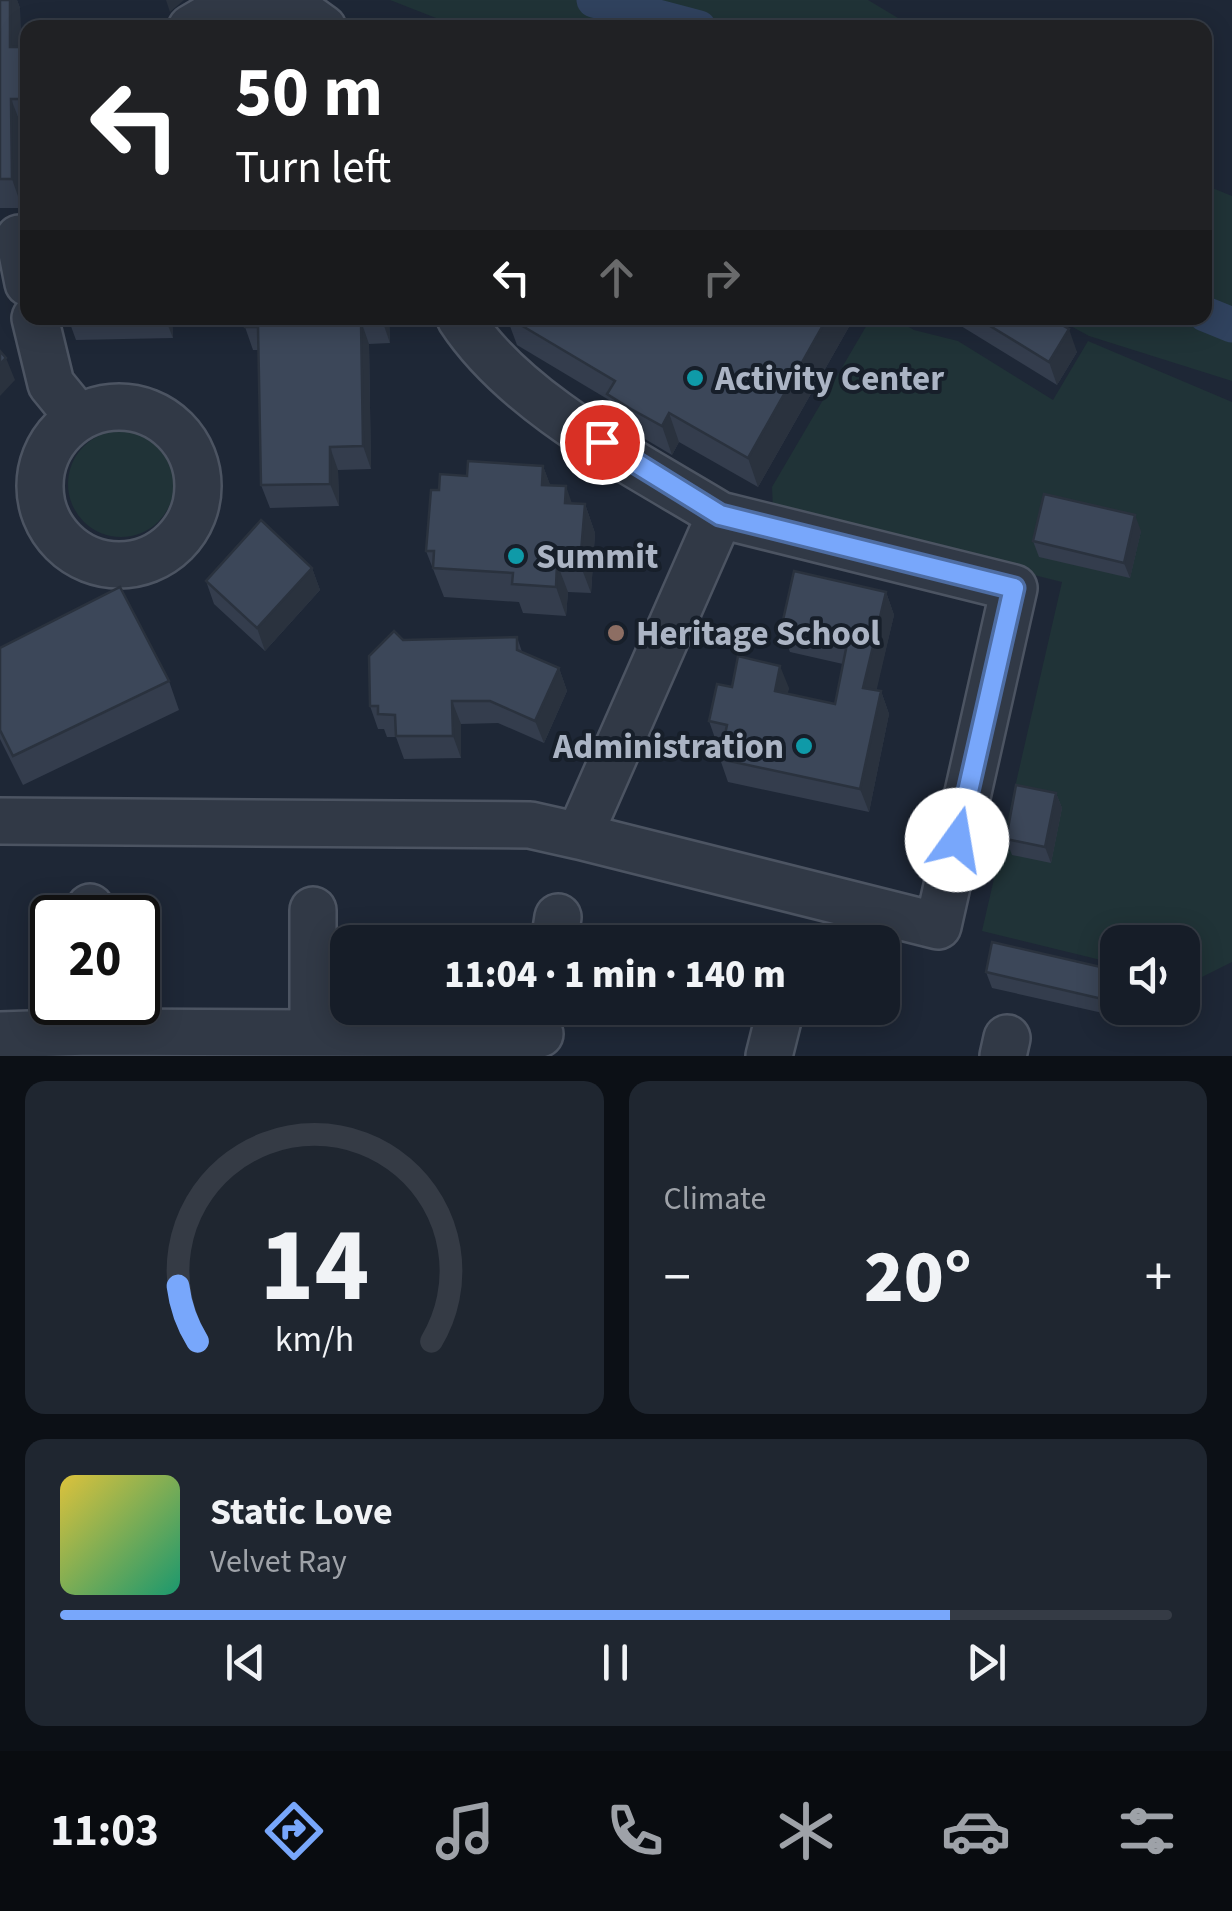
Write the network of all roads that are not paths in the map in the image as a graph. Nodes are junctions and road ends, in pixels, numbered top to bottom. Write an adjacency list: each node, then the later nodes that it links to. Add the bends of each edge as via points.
1 (205, 20): 2 (street, via 230,5 295,8)
2 (312, 20)
3 (37, 325): 5 (street, via 51,384)
4 (465, 325): 6 (street, via 526,392)
5 (78, 417)
6 (720, 515): 8 (street); 8 (street, via 1014,588 938,926)
7 (0, 821): 8 (street, via 530,825)
8 (580, 836)
9 (312, 910): 13 (street)
10 (160, 1022): 13 (street)
11 (49, 1025): 15 (street)
12 (776, 1025): 16 (street)
13 (312, 1032): 14 (street)
14 (541, 1033)
15 (0, 1035)
16 (768, 1056)

